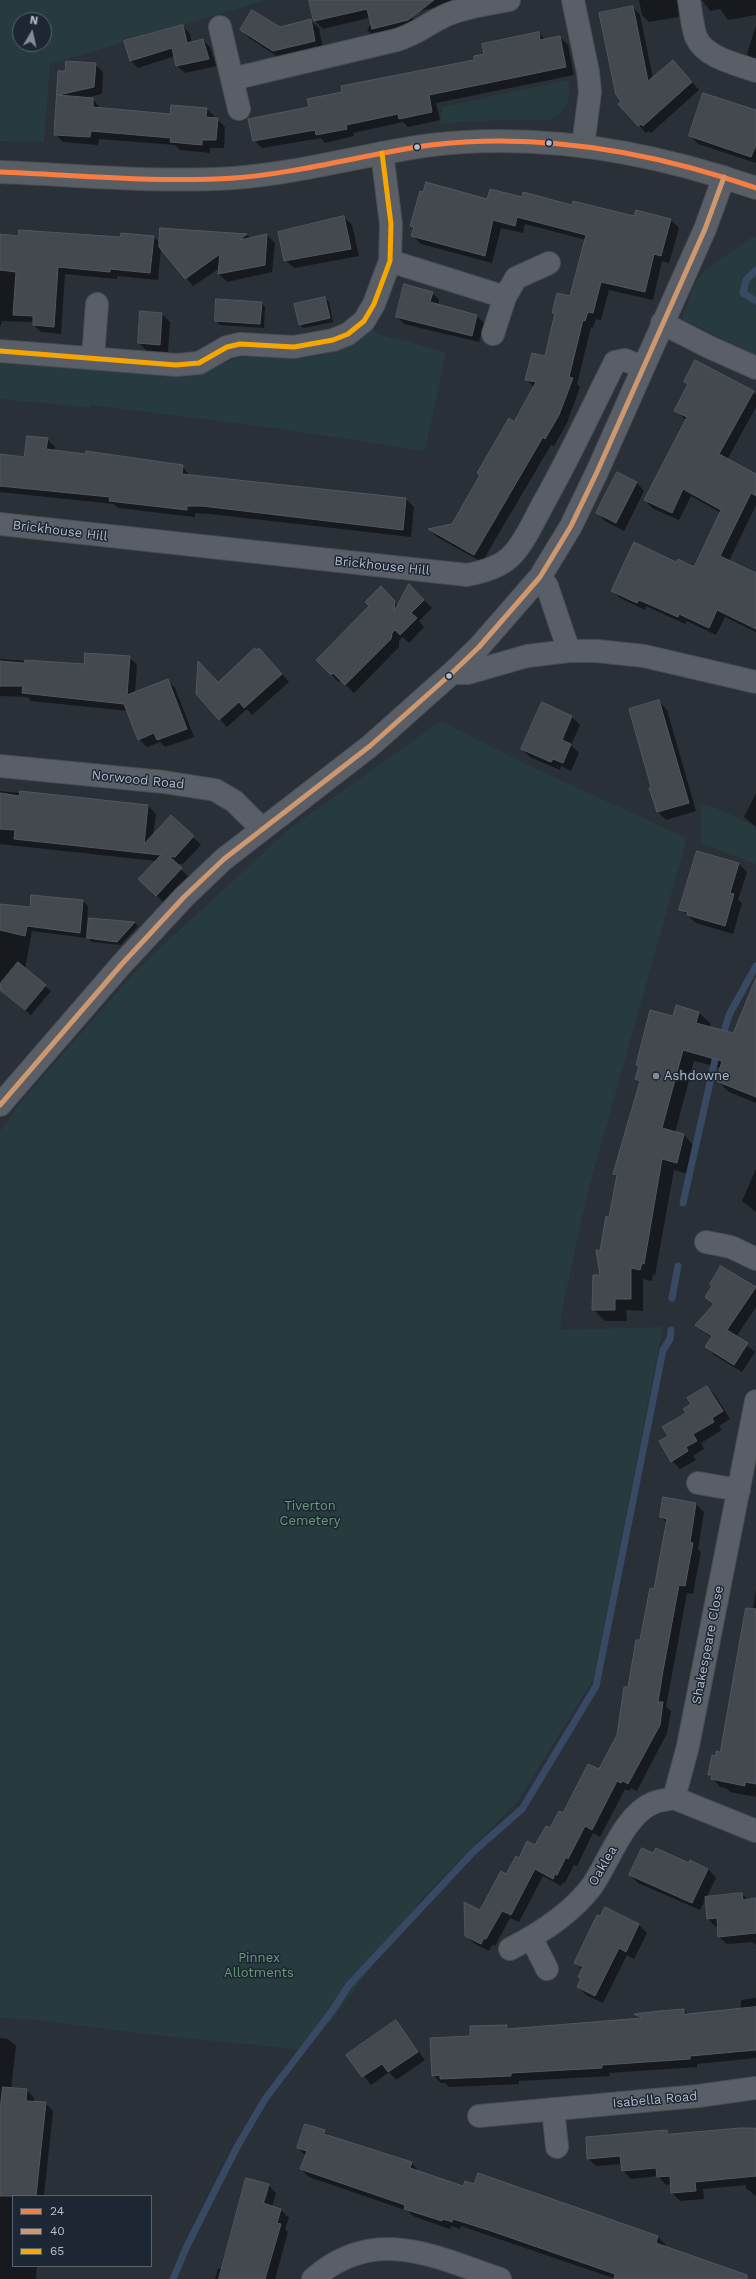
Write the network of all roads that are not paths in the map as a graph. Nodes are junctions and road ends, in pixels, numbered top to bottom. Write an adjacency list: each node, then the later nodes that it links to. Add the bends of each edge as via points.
1 (509, 0): 6 (street, via 448,14 412,35 397,40)
2 (572, 0): 8 (street, via 590,92)
3 (689, 0): 5 (street, via 696,37 703,46 719,58)
4 (220, 27): 6 (street)
5 (756, 71)
6 (232, 79): 7 (street)
7 (239, 109)
8 (583, 146): 9 (street, via 499,141 432,145); 11 (street, via 628,152)
9 (382, 153): 10 (street, via 294,171 234,178); 13 (street, via 391,224)
10 (0, 172)
11 (724, 177): 12 (street); 17 (street, via 710,217)
12 (756, 188)
13 (390, 261): 15 (street); 20 (street, via 374,304 364,321 348,334 333,340 294,347 240,344 227,347 199,364 153,364)
14 (549, 263): 15 (street, via 516,278)
15 (505, 297): 18 (street)
16 (97, 304): 20 (street)
17 (666, 315): 21 (street); 22 (street, via 709,348)
18 (493, 334)
19 (0, 351): 20 (street)
20 (93, 358)
21 (642, 367): 23 (street, Brickhouse Hill, via 625,360 614,362 557,479 513,554 494,568 480,573 387,567); 24 (street, via 574,519)
22 (756, 368)
23 (0, 524)
24 (540, 577): 25 (street, via 547,586); 26 (street, via 479,647)
25 (569, 651): 26 (street, via 527,656 468,673); 27 (street, via 644,656)
26 (452, 673): 29 (street, via 370,746)
27 (756, 682)
28 (0, 766): 29 (street, Norwood Road, via 164,782 215,790 234,802)
29 (262, 829): 30 (street, via 224,859 179,902)
30 (0, 1105)
31 (706, 1242): 32 (street, via 730,1247)
32 (756, 1259)
33 (756, 1401): 35 (street, Shakespeare Close)
34 (698, 1483): 35 (street)
35 (739, 1490): 36 (street, Shakespeare Close, via 688,1746)
36 (674, 1798): 37 (street); 38 (street, Oaklea, via 653,1803 640,1812 616,1843 592,1886 579,1901)
37 (756, 1831)
38 (532, 1937): 39 (street, Oaklea); 40 (street)
39 (510, 1949)
40 (547, 1969)
41 (756, 2088): 42 (street, Isabella Road)
42 (553, 2109): 43 (street, Isabella Road); 44 (street)
43 (479, 2116)
44 (557, 2147)
45 (313, 2279): 46 (street, via 338,2260 356,2253 395,2248 416,2250)
46 (500, 2279)

